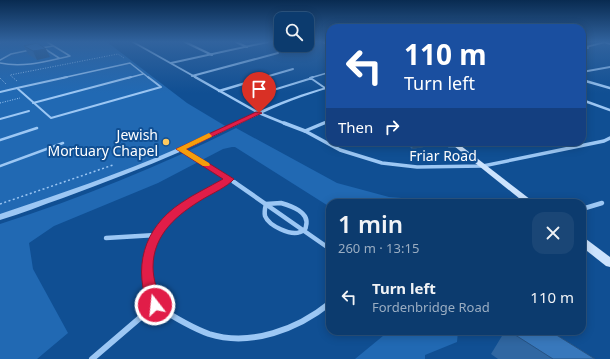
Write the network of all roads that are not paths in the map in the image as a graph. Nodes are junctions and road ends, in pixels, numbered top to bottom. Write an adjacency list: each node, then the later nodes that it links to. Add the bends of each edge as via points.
1 (55, 59): 5 (lane, via 20,65)
2 (163, 59): 6 (street, Friar Road)
3 (192, 59): 6 (street)
4 (259, 59): 12 (street)
5 (0, 63)
6 (170, 63): 12 (street, Friar Road)
7 (610, 67): 9 (street)
8 (293, 69): 19 (street)
9 (586, 71)
10 (326, 73): 13 (lane)
11 (143, 74): 16 (lane, via 130,63); 23 (lane); 23 (lane, via 161,87 51,118)
12 (192, 76): 19 (street, Friar Road)
13 (309, 79): 15 (lane); 20 (lane)
14 (586, 81): 18 (street)
15 (326, 86)
16 (17, 88): 21 (lane); 23 (lane)
17 (326, 88): 26 (street)
18 (610, 88)
19 (219, 91): 26 (street, Friar Road)
20 (270, 91)
21 (0, 92)
22 (586, 101): 24 (street)
23 (33, 103)
24 (610, 110)
25 (29, 111): 27 (lane)
26 (259, 113): 30 (street, Friar Road); 39 (street)
27 (0, 119)
28 (326, 122): 30 (street)
29 (37, 128): 32 (lane)
30 (305, 131): 33 (street, Friar Road)
31 (610, 138): 35 (street, Friar Road)
32 (0, 140)
33 (326, 142)
34 (63, 143): 40 (lane)
35 (586, 144)
36 (333, 146): 41 (street, Friar Road, via 382,163 417,168)
37 (457, 146): 41 (main road)
38 (579, 146): 41 (street, Friar Road)
39 (180, 149): 42 (street); 47 (street, via 123,173)
40 (0, 166)
41 (483, 166): 43 (main road)
42 (230, 179): 45 (street); 49 (street, via 184,206 165,222)
43 (526, 199)
44 (602, 203): 46 (street)
45 (266, 204): 48 (street); 48 (street, via 287,204 304,215 308,223); 48 (street, via 265,218 278,229 290,234)
46 (586, 208)
47 (0, 217)
48 (305, 231): 52 (street)
49 (156, 235): 50 (street); 54 (street, via 147,266)
50 (106, 238)
51 (586, 245): 53 (main road)
52 (326, 246)
53 (610, 263)
54 (155, 305): 55 (street, via 186,324 211,335 238,339 268,334 296,325); 56 (street)
55 (326, 307)
56 (92, 359)

